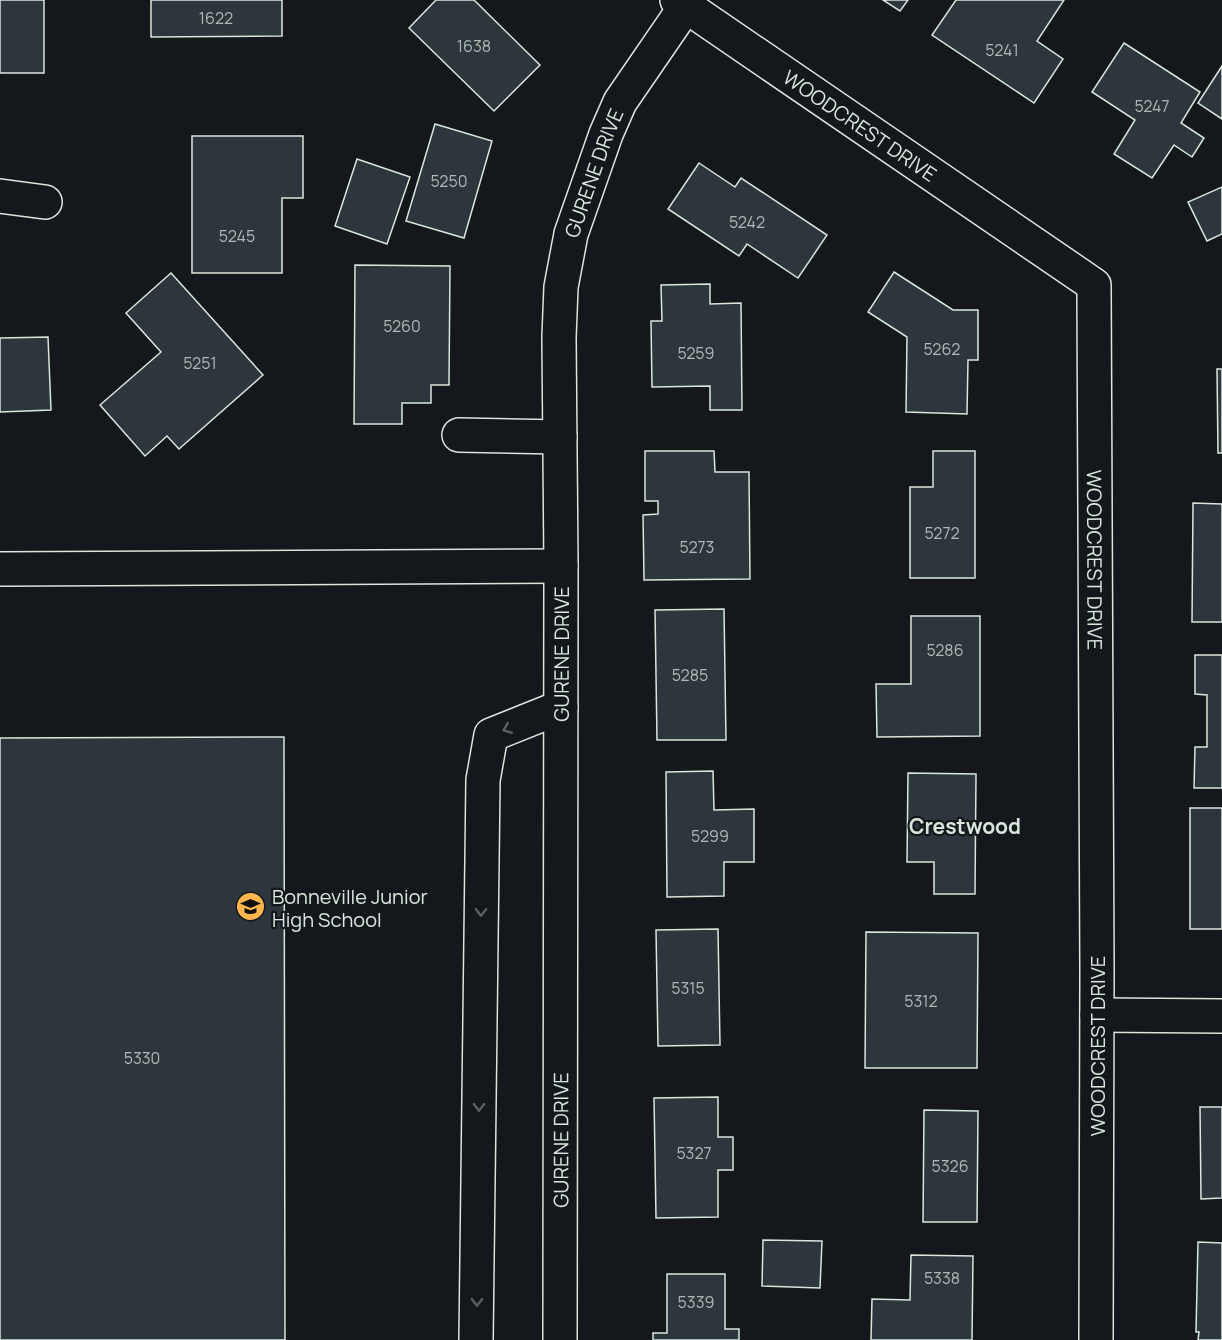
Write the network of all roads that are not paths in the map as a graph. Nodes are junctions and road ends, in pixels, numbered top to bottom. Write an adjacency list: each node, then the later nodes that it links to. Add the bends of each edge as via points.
1 (684, 2): 5 (street, GURENE DRIVE, via 620,102 572,234 561,287); 9 (street, WOODCREST DRIVE, via 1094,285)
2 (0, 196): 3 (street)
3 (45, 202)
4 (459, 435): 5 (street)
5 (560, 437): 6 (street, GURENE DRIVE)
6 (561, 566): 7 (street); 8 (street, GURENE DRIVE)
7 (0, 569)
8 (561, 707): 11 (street, one-way to 11, via 491,735 483,780); 12 (street, GURENE DRIVE)
9 (1097, 1015): 10 (street); 13 (street, WOODCREST DRIVE)
10 (1222, 1016)
11 (476, 1340)
12 (560, 1340)
13 (1096, 1340)

